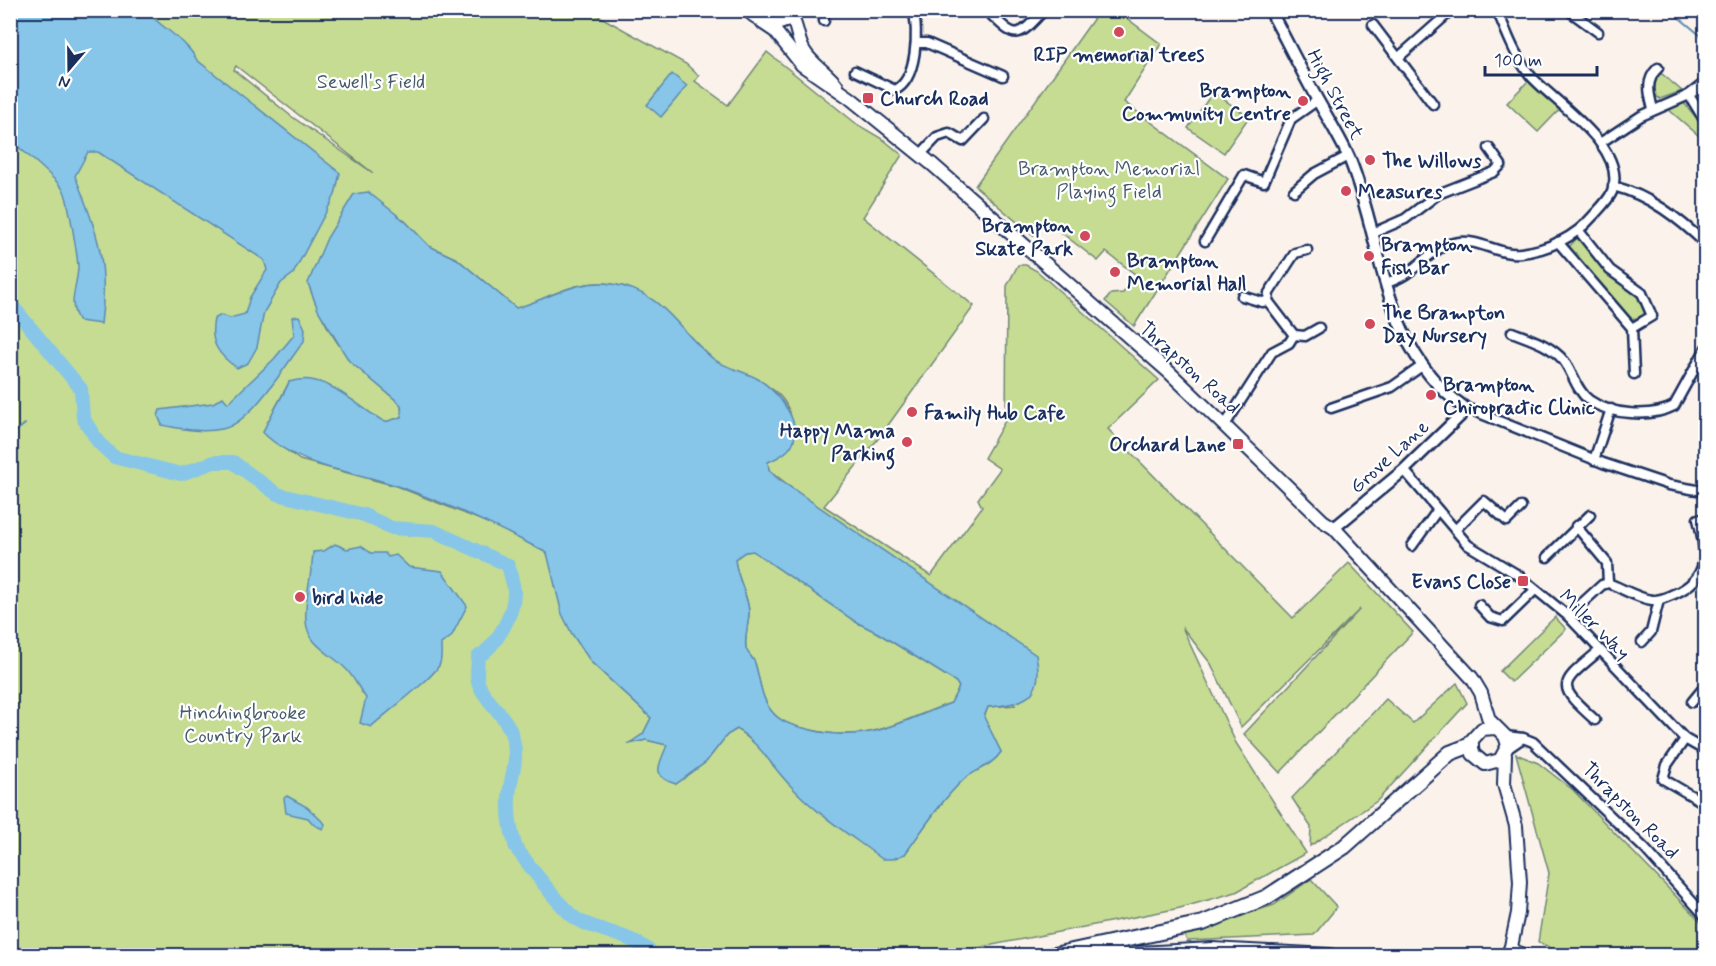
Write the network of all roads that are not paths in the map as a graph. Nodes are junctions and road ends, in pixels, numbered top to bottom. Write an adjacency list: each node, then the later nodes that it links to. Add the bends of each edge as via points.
1 (824, 10): 11 (street)
2 (913, 10): 15 (street)
3 (986, 10): 4 (street, via 1009,32 1019,34)
4 (1044, 10)
5 (1269, 10): 23 (street, High Street)
6 (1452, 10): 16 (street)
7 (1497, 10): 28 (street, via 1512,47 1531,76)
8 (1568, 10): 14 (street)
9 (747, 11): 12 (main road, Thrapston Road)
10 (793, 13): 12 (main road, Thrapston Road, via 780,24); 21 (main road, Thrapston Road, via 799,43)
11 (824, 21)
12 (763, 22): 21 (main road, Thrapston Road, via 802,65)
13 (1373, 25): 16 (street)
14 (1598, 32)
15 (917, 43): 18 (street, via 900,88 895,90); 19 (street, via 927,43)
16 (1398, 57): 24 (street)
17 (1658, 68): 25 (street, via 1649,80)
18 (855, 71)
19 (1003, 76)
20 (1703, 84): 22 (street)
21 (840, 90): 30 (main road, Thrapston Road)
22 (1689, 94): 25 (street); 27 (street)
23 (1318, 100): 31 (street, High Street); 36 (street, via 1291,119 1264,182 1244,175)
24 (1432, 104)
25 (1653, 109): 28 (street)
26 (984, 119): 30 (street, via 963,141 949,134 937,137)
27 (1706, 123)
28 (1600, 143): 32 (street, via 1612,165)
29 (1489, 148): 35 (street, via 1501,165 1494,172 1438,194 1405,219)
30 (920, 155): 53 (main road, Thrapston Road)
31 (1348, 156): 33 (street, via 1314,174); 35 (street, High Street)
32 (1613, 186): 34 (street, via 1607,200); 38 (street, via 1659,205)
33 (1294, 191)
34 (1579, 231): 37 (street); 44 (street, via 1610,270 1642,293 1652,316)
35 (1373, 233): 40 (street, High Street)
36 (1205, 241)
37 (1558, 242): 40 (street, via 1520,254 1459,242 1436,249 1402,279); 44 (street)
38 (1706, 244)
39 (1307, 250): 42 (street, via 1295,253 1269,293)
40 (1386, 283): 48 (street, High Street, via 1407,344)
41 (1242, 296): 42 (street)
42 (1268, 301): 46 (street)
43 (1319, 328): 46 (street, via 1305,336)
44 (1632, 328): 49 (street)
45 (1512, 332): 52 (street, via 1548,347 1564,362 1589,400)
46 (1294, 335): 53 (street, via 1289,343 1272,352)
47 (1706, 348): 52 (street, via 1674,406 1644,414)
48 (1422, 366): 50 (street, High Street, via 1448,396); 51 (street, via 1392,387)
49 (1634, 374)
50 (1464, 407): 54 (street, High Street); 55 (street, Grove Lane, via 1460,416)
51 (1331, 408)
52 (1611, 409): 54 (street)
53 (1225, 424): 62 (main road, Thrapston Road)
54 (1594, 460): 56 (street, High Street, via 1644,477)
55 (1404, 470): 58 (street, Miller Way); 62 (street, Grove Lane)
56 (1706, 490)
57 (1521, 507): 63 (street, via 1508,521 1484,501)
58 (1437, 511): 63 (street, Miller Way); 64 (street)
59 (1590, 515): 61 (street)
60 (1698, 519): 68 (street, via 1705,547 1697,579)
61 (1576, 526): 65 (street); 66 (street, via 1607,563)
62 (1334, 528): 74 (main road, Thrapston Road, via 1472,678)
63 (1455, 530): 67 (street, Miller Way, via 1468,545 1518,574)
64 (1412, 546)
65 (1547, 556)
66 (1608, 583): 68 (street); 70 (street)
67 (1535, 590): 69 (street, via 1503,621 1490,617); 70 (street, Miller Way)
68 (1659, 600): 71 (street, via 1651,632)
69 (1479, 605)
70 (1568, 616): 72 (street, Miller Way)
71 (1642, 642)
72 (1599, 651): 76 (street, via 1570,676 1567,686 1568,695); 80 (street, Miller Way)
73 (1706, 685): 75 (street)
74 (1483, 701): 77 (main road, Thrapston Road); 79 (main road)
75 (1692, 702)
76 (1595, 720)
77 (1500, 732): 78 (street); 79 (main road, via 1482,729); 82 (main road, Thrapston Road)
78 (1523, 738): 82 (street); 86 (street, Thrapston Road, via 1533,742 1645,849)
79 (1474, 739): 83 (main road, via 1477,760); 88 (highway, via 1450,753 1344,847 1267,897 1203,923)
80 (1685, 739): 81 (street, Miller Way); 85 (street, via 1667,765 1663,779)
81 (1706, 751)
82 (1506, 752): 83 (main road, via 1500,760); 84 (main road, Thrapston Road)
83 (1485, 764): 84 (main road)
84 (1504, 784): 87 (main road, via 1516,826 1520,882)
85 (1706, 804)
86 (1706, 917)
87 (1510, 953): 91 (highway)
88 (1049, 956)
89 (1102, 956): 90 (highway, via 1212,950)
90 (1330, 956)
91 (1524, 956)

